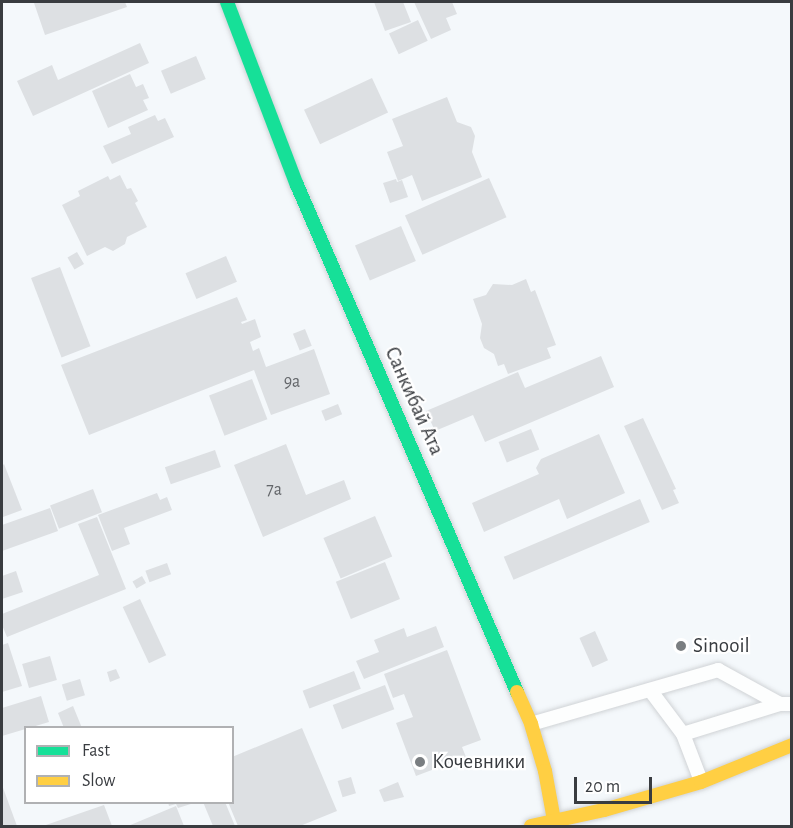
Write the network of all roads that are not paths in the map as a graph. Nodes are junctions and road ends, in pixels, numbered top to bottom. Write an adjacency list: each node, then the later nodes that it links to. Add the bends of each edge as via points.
1 (227, 2): 4 (street, Санкибай Ата, via 297,185)
2 (650, 690): 3 (lane, via 718,670); 4 (lane); 5 (lane)
3 (786, 704): 5 (lane)
4 (531, 724): 8 (street, Санкибай Ата)
5 (683, 734): 7 (lane)
6 (792, 745): 7 (street)
7 (701, 782): 8 (street)
8 (554, 820): 9 (street)
9 (531, 826)

